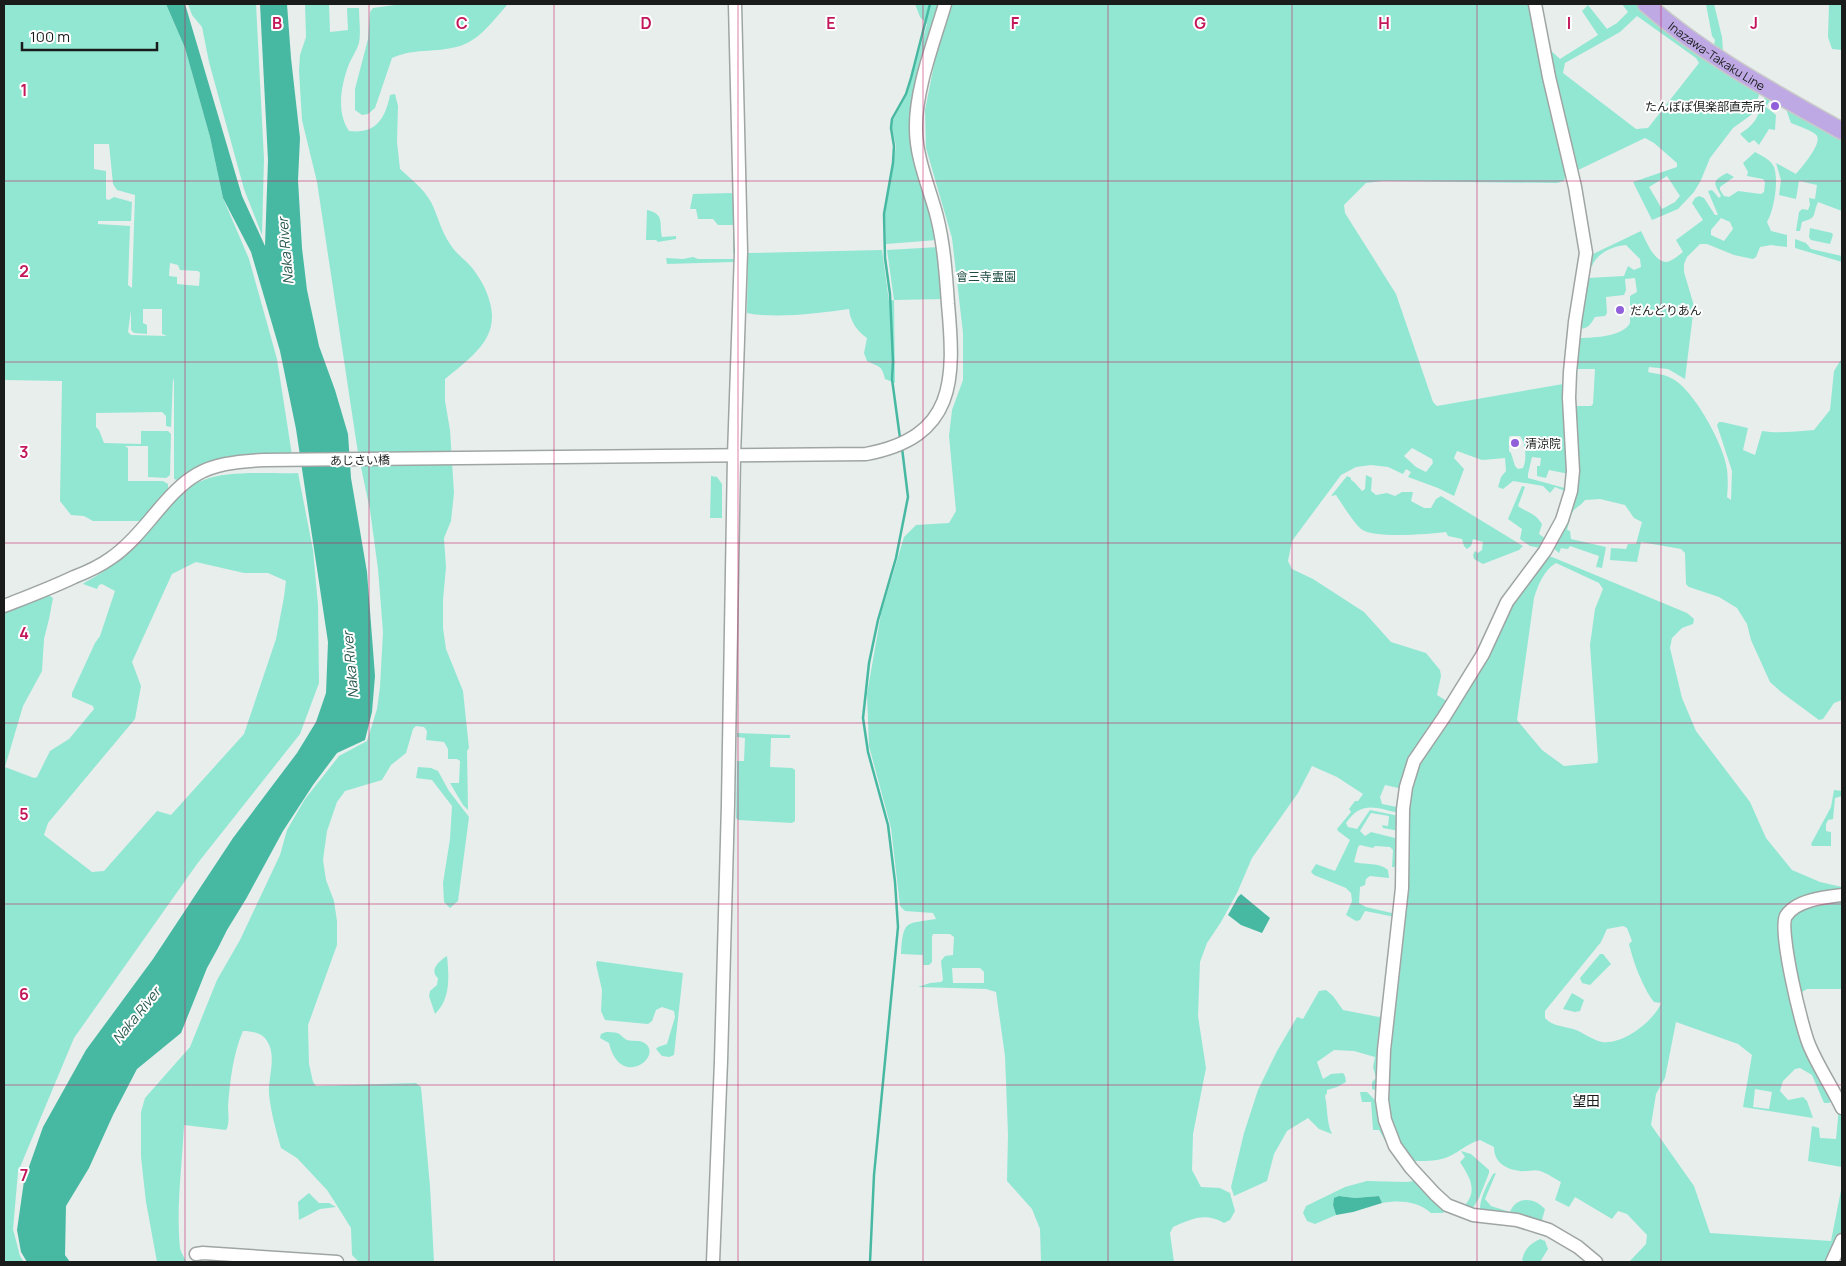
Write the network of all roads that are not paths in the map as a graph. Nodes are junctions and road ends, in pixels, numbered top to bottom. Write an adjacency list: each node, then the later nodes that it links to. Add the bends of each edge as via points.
1 (735, 4): 6 (street, via 741,252)
2 (945, 4): 6 (street, あじさい橋, via 920,93 916,130 917,148 938,219 944,259 952,356 944,401 927,427 916,437 884,451)
3 (1535, 4): 14 (street, via 1586,245 1570,372 1571,491 1562,520 1545,551 1508,602 1483,654 1414,761 1402,809 1402,888 1384,1050 1382,1100 1395,1146 1411,1168 1447,1205 1473,1215 1517,1220 1549,1230)
4 (1646, 4): 5 (main road, Inazawa-Takaku Line, via 1696,44)
5 (1842, 131)
6 (734, 456): 7 (street, あじさい橋, via 264,460 219,465 196,474 178,487 131,542 112,558); 13 (street, via 728,804)
7 (4, 606)
8 (1842, 896): 9 (street, via 1798,906 1786,917 1784,926 1804,1033)
9 (1842, 1108)
10 (1842, 1240): 15 (street)
11 (196, 1254): 12 (street)
12 (337, 1262)
13 (713, 1262)
14 (1596, 1262)
15 (1832, 1262)

